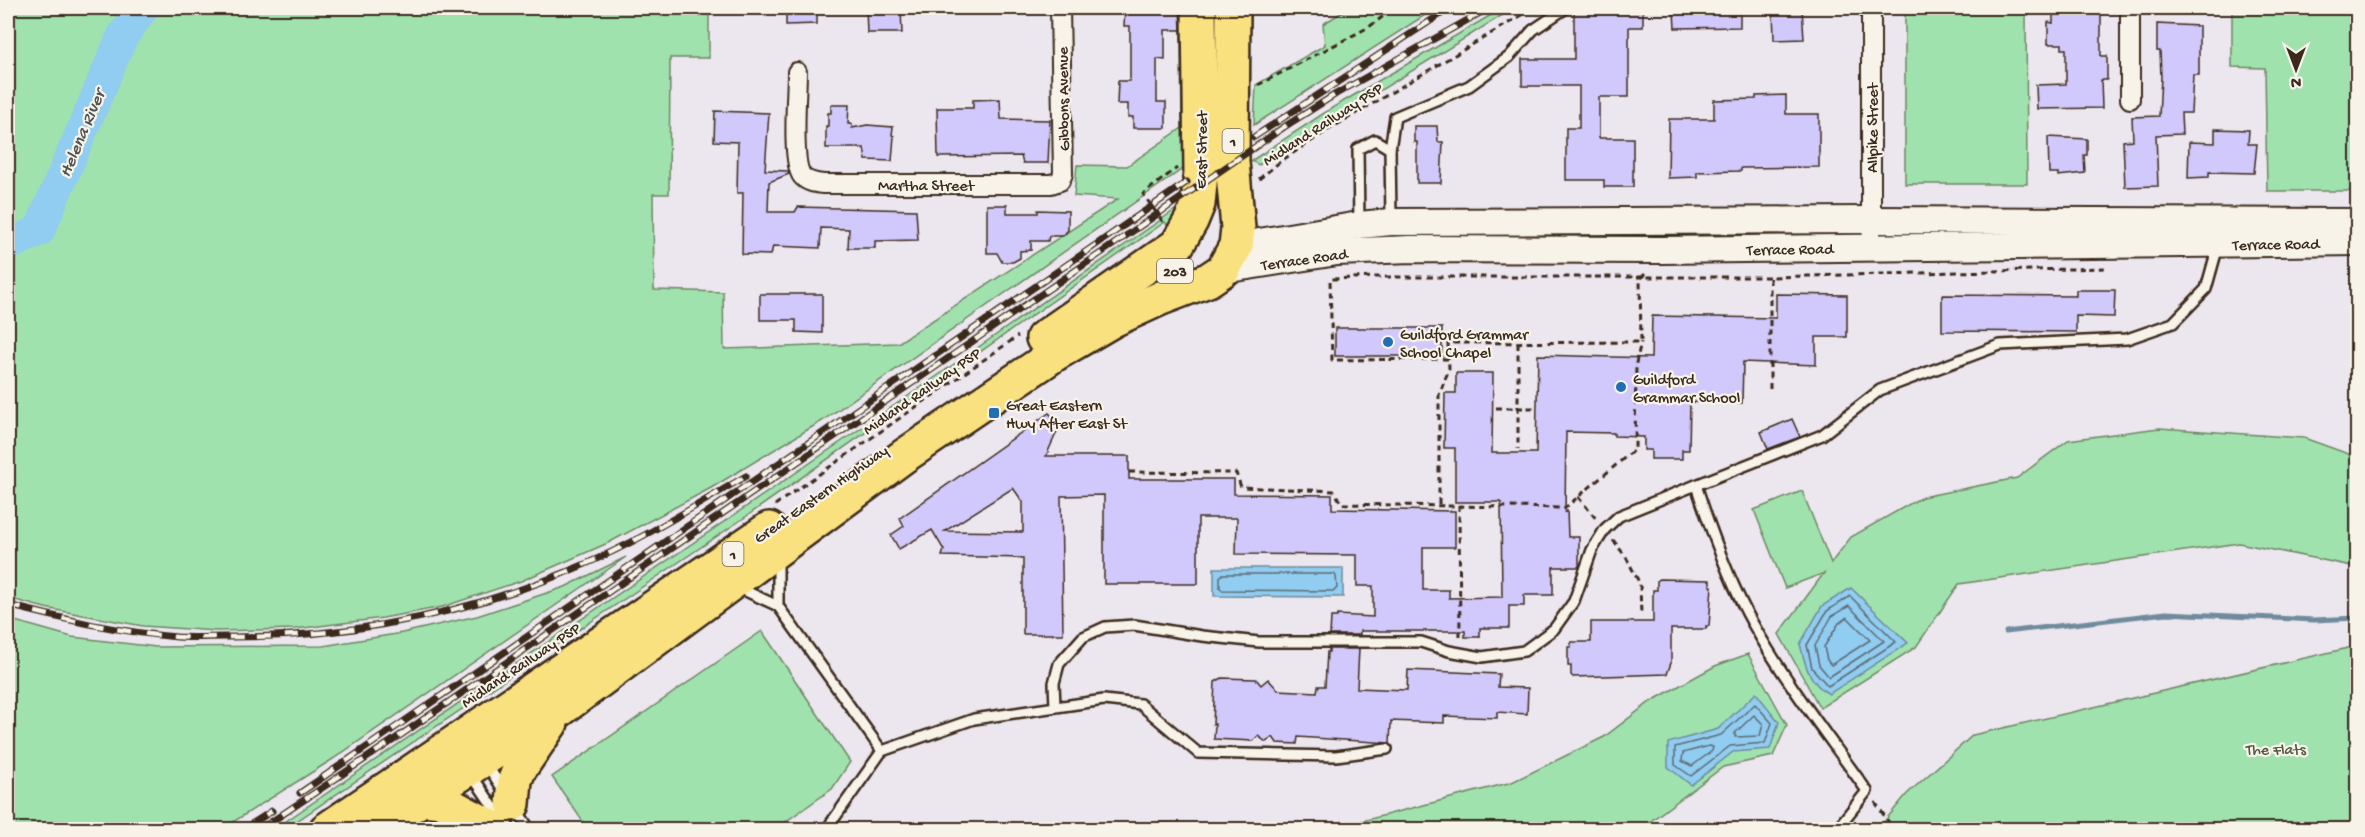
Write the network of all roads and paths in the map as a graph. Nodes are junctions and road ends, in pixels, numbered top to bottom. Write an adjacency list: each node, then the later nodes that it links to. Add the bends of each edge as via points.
1 (1060, 8): 15 (street, Gibbons Avenue, via 1063,174 1060,181)
2 (1199, 8): 20 (highway, East Street / 1, via 1201,184 1198,204)
3 (1233, 8): 25 (highway, East Street / 1, via 1232,162 1238,223)
4 (1394, 8): 10 (path, via 1369,27)
5 (1534, 8): 14 (path, Midland Railway PSP, via 1328,129)
6 (1566, 8): 12 (lane, via 1533,30 1509,57 1469,86 1395,117)
7 (1871, 8): 16 (street, Allpike Street)
8 (2130, 8): 11 (street)
9 (797, 72): 15 (street, Martha Street, via 796,160 803,178 812,183)
10 (1258, 85)
11 (2130, 99)
12 (1390, 149): 17 (lane); 19 (lane, via 1375,140 1358,149)
13 (1179, 166): 20 (path, via 1143,194)
14 (1256, 182)
15 (1051, 184)
16 (1870, 220): 17 (street, Terrace Road / 203); 18 (street, Terrace Road / 203); 23 (street, Allpike Street)
17 (1391, 222): 19 (street, Terrace Road / 203)
18 (2358, 222)
19 (1359, 225): 25 (street, Terrace Road / 203)
20 (1171, 236): 29 (highway, East Street / 1, via 1177,245)
21 (2358, 242): 22 (street, Terrace Road / 203)
22 (2218, 244): 23 (street, Terrace Road / 203); 40 (lane, via 2206,289 2173,323 2127,339 2000,345 1880,390 1822,435)
23 (1871, 248): 24 (street, Terrace Road / 203)
24 (1661, 250): 25 (street, Terrace Road / 203, via 1410,249); 28 (path, via 1662,258)
25 (1230, 258): 29 (highway, 203, via 1202,257 1143,288); 46 (highway, Great Eastern Highway / 1, via 1208,280 1120,316 1056,354 904,456)
26 (2117, 268): 27 (path)
27 (1770, 277): 28 (path); 34 (path)
28 (1640, 279): 32 (path); 33 (path, via 1330,279 1332,360)
29 (1114, 290): 55 (highway, Great Eastern Highway / 1, via 742,548)
30 (1024, 332): 44 (path, Midland Railway PSP)
31 (1518, 342): 32 (path); 33 (path, via 1448,343); 36 (path)
32 (1641, 342): 41 (path, via 1635,363 1635,449)
33 (1448, 359): 42 (path, via 1449,369 1439,395)
34 (1770, 389)
35 (1496, 408): 36 (path)
36 (1518, 408): 37 (path); 38 (path)
37 (1534, 408)
38 (1518, 449)
39 (1129, 472): 42 (path, via 1236,473 1241,487 1334,491 1342,504)
40 (1696, 485): 45 (lane, via 1619,516); 56 (lane, via 1712,534 1753,624)
41 (1578, 497): 43 (path, via 1565,508); 45 (path)
42 (1439, 504): 43 (path)
43 (1460, 505): 50 (path)
44 (766, 511)
45 (1605, 529): 49 (path, via 1640,584); 50 (lane, via 1592,550 1574,601 1554,629 1524,651 1482,657)
46 (778, 550): 47 (highway, Great Eastern Highway / 1); 48 (lane)
47 (731, 584): 48 (lane); 52 (highway, Great Eastern Highway / 1)
48 (778, 606): 54 (lane)
49 (1641, 615)
50 (1460, 653): 51 (lane, via 1421,642 1259,642 1134,626 1105,627 1083,637 1059,664 1054,683)
51 (1055, 707): 53 (lane, via 1104,700 1140,704 1198,753 1336,756); 54 (lane, via 974,719)
52 (560, 710): 55 (highway, Great Eastern Highway / 1); 58 (highway, via 519,770)
53 (1387, 749)
54 (882, 751): 61 (lane)
55 (468, 752): 57 (highway, Great Eastern Highway / 1); 58 (lane); 58 (lane); 59 (highway, Great Eastern Highway / 1)
56 (1867, 791): 62 (lane); 63 (path)
57 (422, 799): 58 (highway, via 443,801); 60 (highway, Great Eastern Highway / 1)
58 (512, 823)
59 (327, 830)
60 (375, 830)
61 (826, 830)
62 (1836, 830)
63 (1894, 830)

